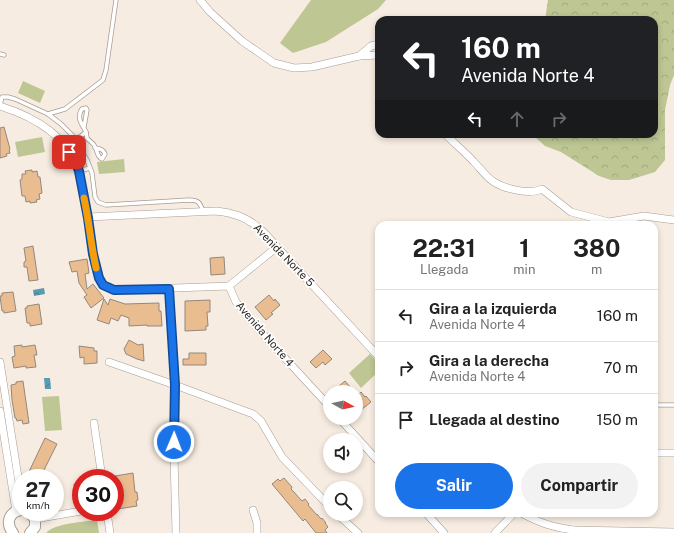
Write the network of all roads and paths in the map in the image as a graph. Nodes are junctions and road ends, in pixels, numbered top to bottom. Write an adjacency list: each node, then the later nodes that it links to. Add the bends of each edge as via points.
1 (116, 0): 7 (lane, via 103,80 65,109)
2 (200, 0): 5 (street, via 242,41 274,63 294,68 312,67)
3 (375, 45): 5 (street)
4 (375, 55): 5 (street)
5 (359, 56)
6 (0, 105): 7 (lane, via 2,97 8,97); 14 (street, via 48,128 64,144)
7 (48, 114): 11 (lane)
8 (84, 127): 8 (lane, via 87,110 86,108 82,109 79,120); 9 (lane)
9 (86, 132): 11 (lane); 12 (lane, via 89,141)
10 (449, 138): 18 (street, via 494,182 523,191 537,192 542,189 571,212)
11 (76, 140): 13 (lane)
12 (96, 148)
13 (90, 168): 14 (lane); 15 (lane, via 95,197 102,204 196,200)
14 (79, 171): 16 (street)
15 (203, 211): 16 (street, Avenida Norte 5); 20 (street, Avenida Norte 5, via 232,214 252,221)
16 (88, 218): 22 (street, via 93,254 103,285 114,290)
17 (674, 220): 19 (street, via 644,216)
18 (605, 221)
19 (615, 221)
20 (278, 247): 21 (street); 23 (street, Avenida Norte 5)
21 (229, 286): 22 (street); 27 (street, Avenida Norte 4, via 236,302 260,331)
22 (169, 289): 26 (street)
23 (375, 353)
24 (0, 362): 36 (street)
25 (109, 362): 26 (street)
26 (175, 385): 39 (street, via 253,414 261,422 282,457); 53 (street)
27 (323, 399)
28 (658, 405): 29 (lane)
29 (674, 405)
30 (0, 411): 38 (street)
31 (94, 423): 37 (street)
32 (345, 425): 35 (street)
33 (658, 453): 34 (street)
34 (673, 453)
35 (375, 458)
36 (17, 469)
37 (101, 469)
38 (12, 474)
39 (323, 500)
40 (253, 510): 54 (street)
41 (12, 515): 48 (main road)
42 (430, 517): 56 (street)
43 (510, 517): 57 (street)
44 (528, 517): 49 (street)
45 (34, 521): 51 (main road, via 35,526)
46 (108, 521): 52 (street)
47 (345, 521): 55 (street)
48 (8, 529)
49 (573, 531): 50 (street)
50 (674, 532)
51 (30, 533)
52 (110, 533)
53 (176, 533)
54 (258, 533)
55 (358, 533)
56 (444, 533)
57 (495, 533)

